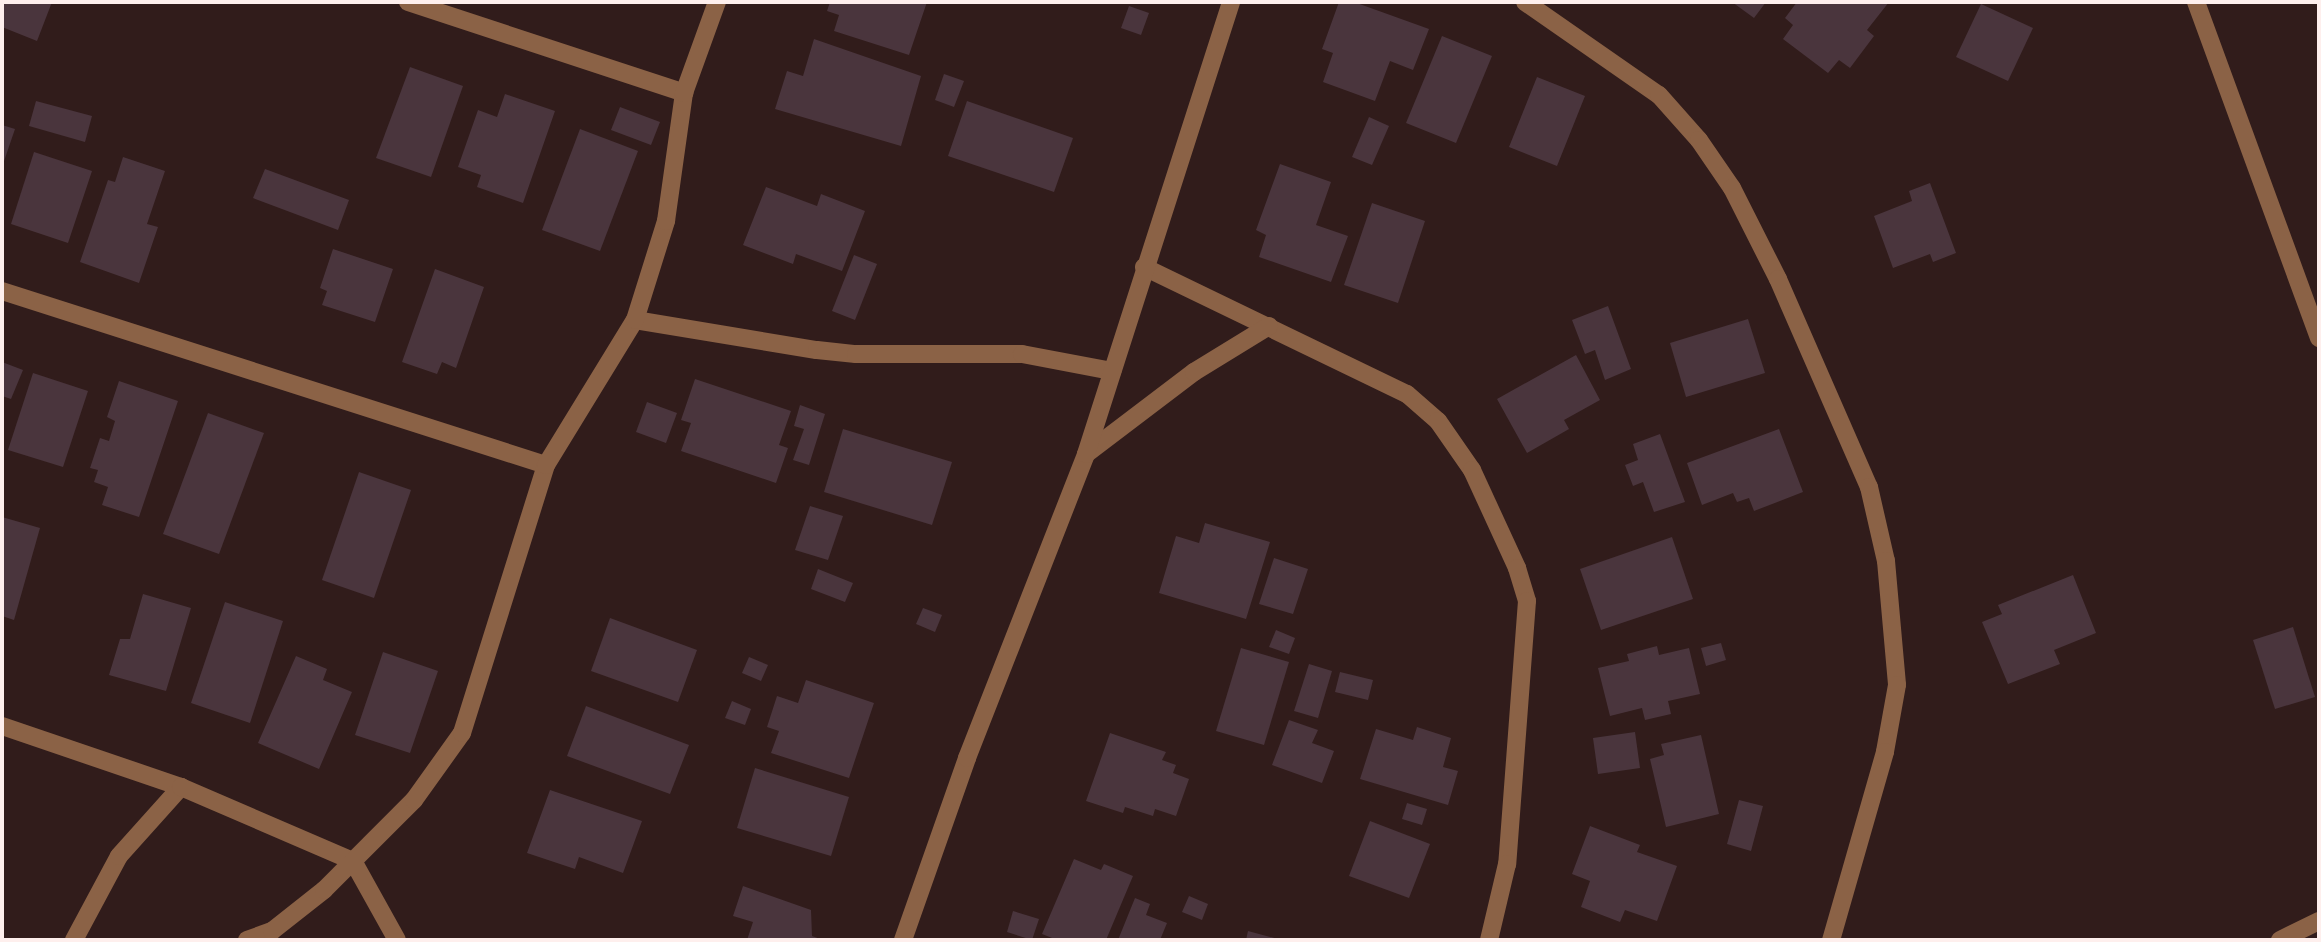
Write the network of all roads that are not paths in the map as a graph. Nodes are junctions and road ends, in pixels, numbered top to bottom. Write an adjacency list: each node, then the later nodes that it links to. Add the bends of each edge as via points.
1 (408, 2): 6 (street)
2 (717, 2): 6 (street)
3 (1231, 2): 7 (street)
4 (1525, 2): 24 (street, via 1659,95 1699,139 1732,188 1778,279 1869,486 1886,561 1897,685 1885,752)
5 (2196, 2): 11 (street)
6 (684, 93): 9 (street, via 668,210)
7 (1144, 267): 10 (street); 12 (street)
8 (2, 292): 14 (street)
9 (635, 320): 12 (street, via 830,351 1021,354); 14 (street)
10 (1269, 326): 13 (street, via 1194,372); 23 (street, via 1407,394 1438,421 1472,470 1517,568 1527,601 1515,785 1507,864)
11 (2319, 338)
12 (1112, 371): 13 (street)
13 (1086, 454): 22 (street, via 967,758)
14 (546, 465): 17 (street, via 462,733 415,800)
15 (2, 726): 16 (street)
16 (181, 787): 17 (street); 19 (street, via 119,856)
17 (353, 861): 20 (street, via 295,916); 21 (street)
18 (2319, 921): 25 (street)
19 (74, 940)
20 (247, 940)
21 (397, 940)
22 (903, 940)
23 (1489, 940)
24 (1831, 940)
25 (2280, 940)

